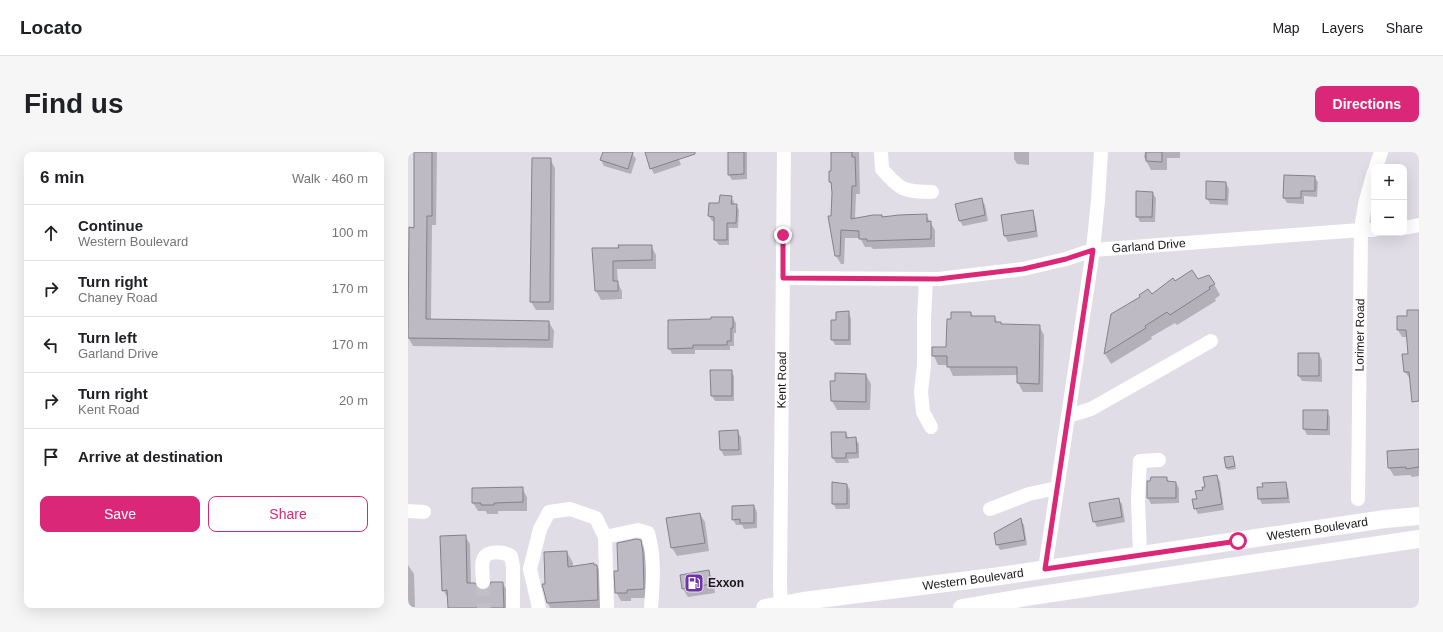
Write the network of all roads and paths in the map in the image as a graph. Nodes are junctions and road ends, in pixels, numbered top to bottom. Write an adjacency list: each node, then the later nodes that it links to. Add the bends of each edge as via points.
1 (784, 152): 12 (street, Kent Road)
2 (881, 152): 7 (street, via 882,169 894,184 910,192)
3 (1101, 152): 11 (street)
4 (1381, 152): 5 (street)
5 (1377, 164)
6 (1371, 183): 10 (street, Lorimer Road, via 1365,204)
7 (932, 192)
8 (1419, 225): 9 (street)
9 (1407, 227)
10 (1367, 230): 11 (street, Garland Drive); 19 (street, Lorimer Road)
11 (1093, 250): 13 (street, Garland Drive, via 1023,269); 15 (street)
12 (783, 278): 13 (street, Garland Drive); 30 (street, Kent Road, via 780,584)
13 (926, 279): 16 (street, via 921,392 923,412)
14 (1211, 341): 15 (street, via 1097,406)
15 (1068, 416): 18 (street)
16 (931, 427)
17 (1159, 460): 26 (street, via 1140,461)
18 (1057, 488): 20 (street, via 1029,494); 27 (street)
19 (1358, 499)
20 (990, 509)
21 (408, 511): 22 (street)
22 (424, 512)
23 (1419, 516): 26 (main road, Western Boulevard)
24 (605, 536): 32 (street, via 596,518 570,509 549,512 540,529 530,569); 33 (street); 34 (street, via 638,530 648,533 653,584)
25 (1419, 539): 29 (main road, Western Boulevard)
26 (1140, 555): 27 (main road, Western Boulevard)
27 (1045, 569): 30 (main road, Western Boulevard)
28 (483, 582): 31 (street, via 482,560 487,555 494,552 511,556)
29 (1033, 602): 35 (main road, Western Boulevard)
30 (776, 607)
31 (513, 608)
32 (539, 608)
33 (607, 608)
34 (651, 608)
35 (962, 608)

